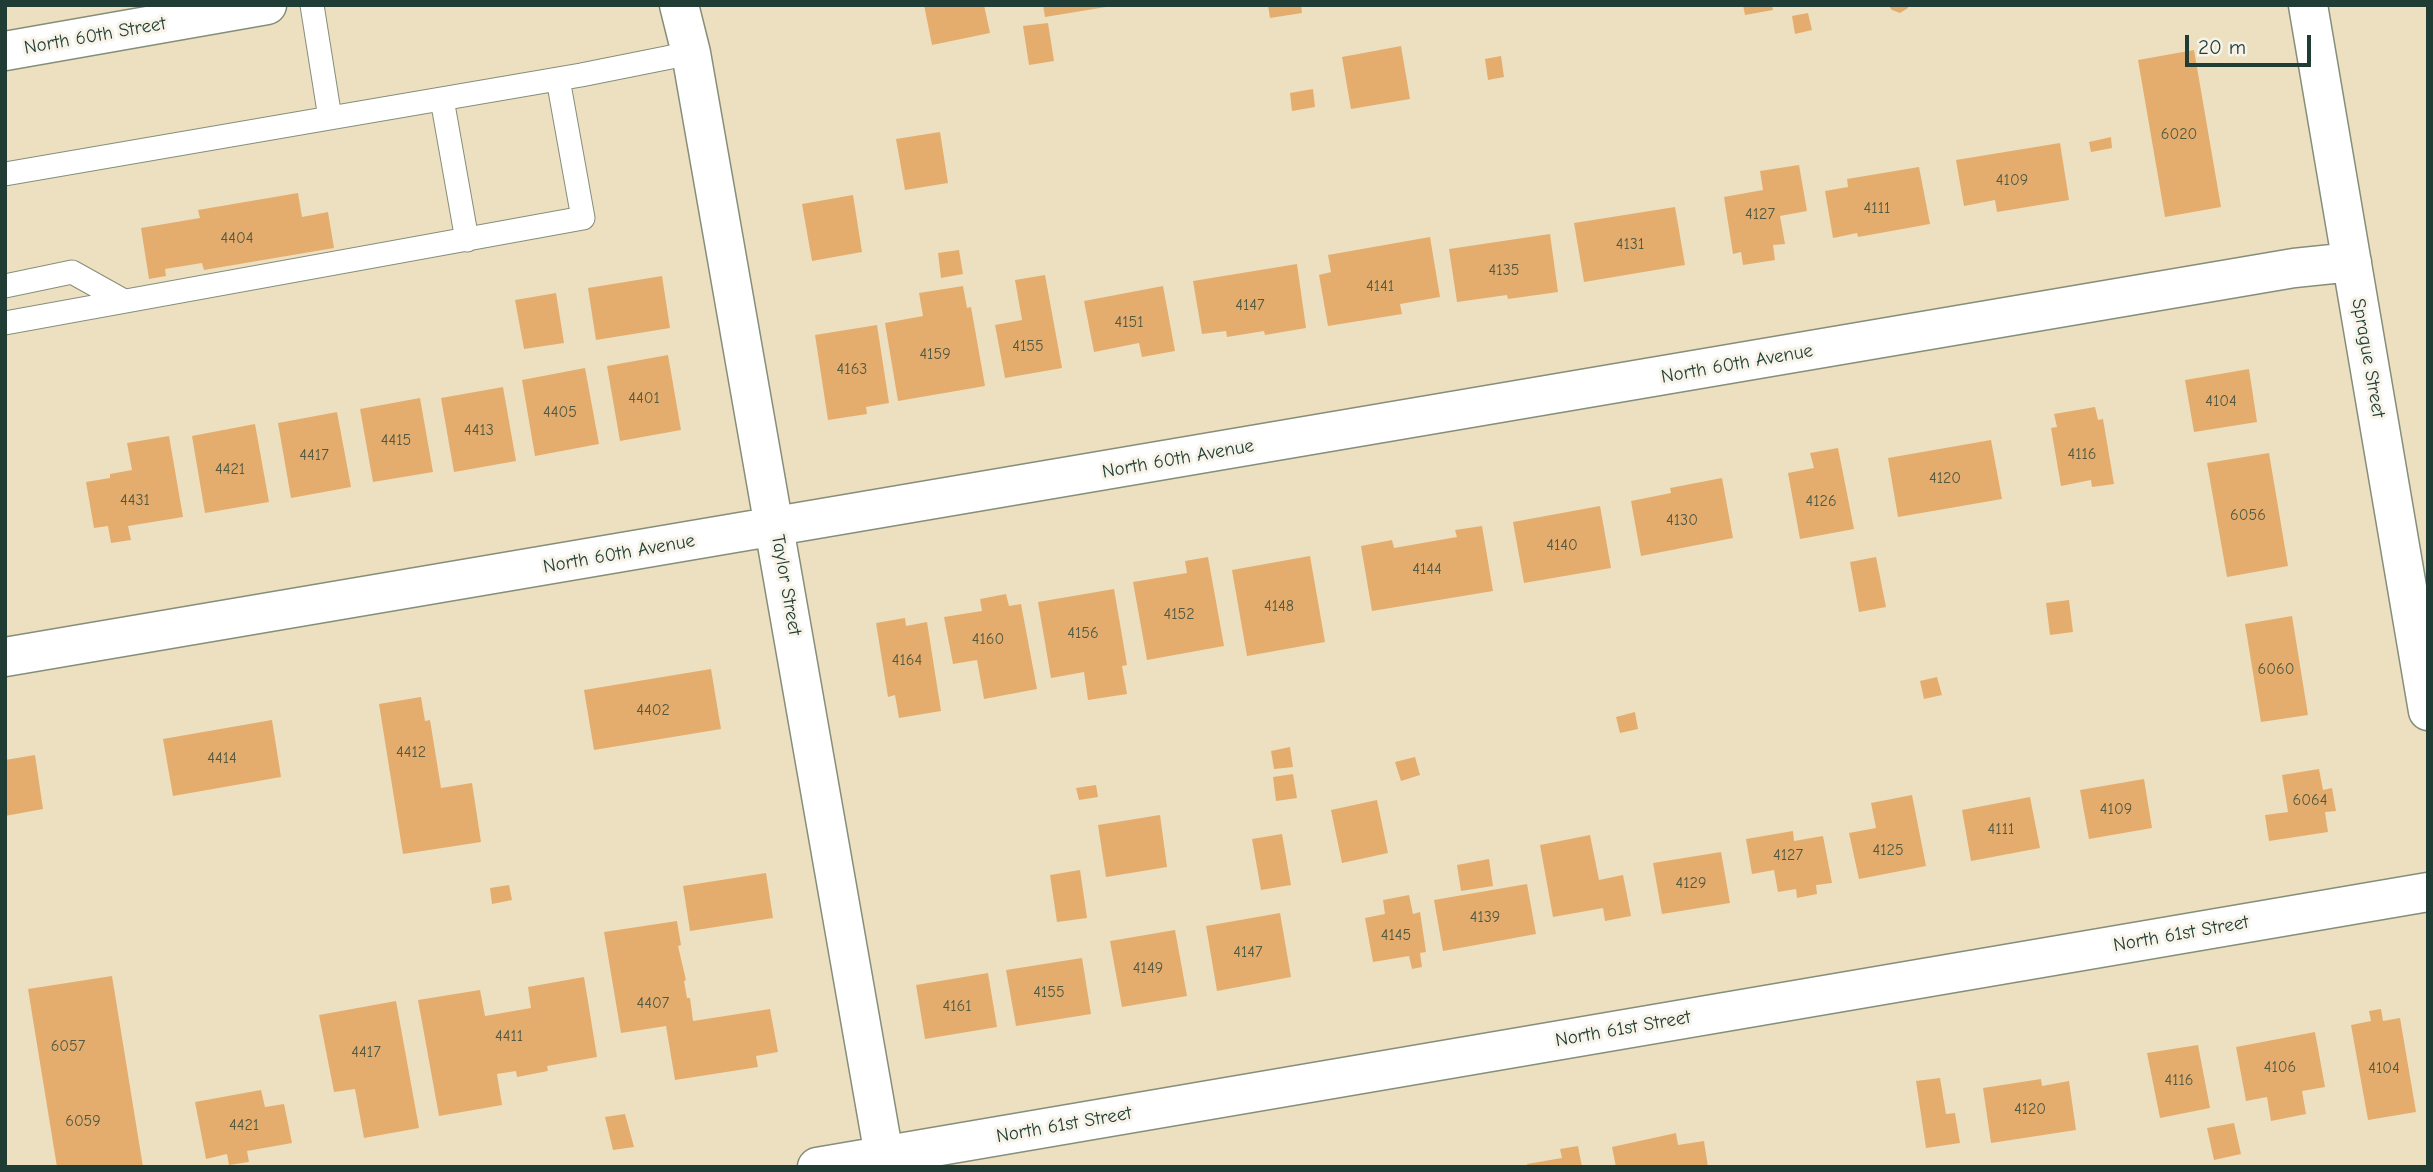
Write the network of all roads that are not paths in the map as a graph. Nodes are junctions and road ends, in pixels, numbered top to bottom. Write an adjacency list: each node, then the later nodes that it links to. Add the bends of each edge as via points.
1 (267, 5): 5 (street, North 60th Street)
2 (312, 5): 9 (lane)
3 (679, 5): 6 (street, Taylor Street)
4 (2308, 5): 12 (street, Sprague Street)
5 (5, 51)
6 (691, 53): 7 (lane); 16 (street, Taylor Street)
7 (558, 79): 8 (lane); 11 (lane, via 583,218)
8 (442, 99): 9 (lane); 11 (lane)
9 (330, 118): 10 (lane)
10 (5, 174)
11 (467, 240): 14 (lane)
12 (2352, 262): 16 (street, North 60th Avenue, via 2294,268); 18 (street, Sprague Street)
13 (5, 286): 14 (lane, via 72,272)
14 (124, 301): 15 (lane)
15 (5, 323)
16 (776, 528): 17 (street, North 60th Avenue); 20 (street, Taylor Street)
17 (5, 657)
18 (2428, 711)
19 (2428, 892): 20 (street, North 61st Street)
20 (885, 1161): 21 (street, North 61st Street)
21 (817, 1167)

